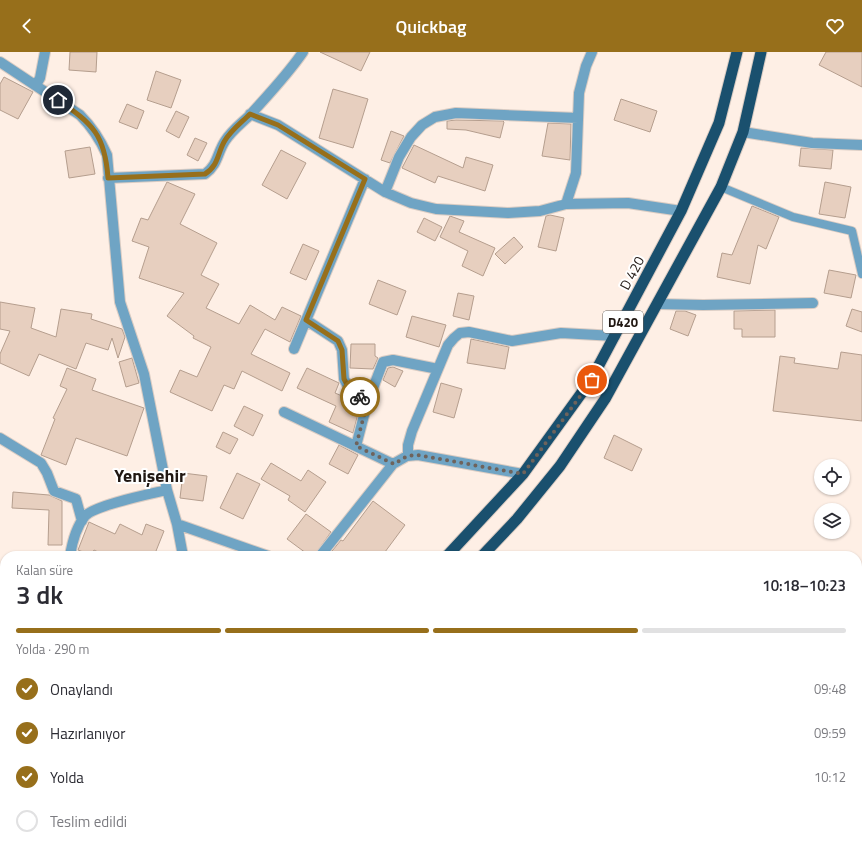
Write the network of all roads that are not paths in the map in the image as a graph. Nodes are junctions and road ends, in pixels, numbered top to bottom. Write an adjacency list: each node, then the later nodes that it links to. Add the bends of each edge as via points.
1 (45, 52): 7 (street, via 40,78)
2 (303, 52): 8 (street)
3 (592, 52): 9 (street, via 579,93)
4 (737, 52): 17 (highway, D 420 / D420, via 719,122)
5 (761, 52): 10 (highway, D420)
6 (0, 62): 7 (street)
7 (36, 85): 12 (street, via 80,115 90,125 101,140 106,155)
8 (250, 114): 12 (street, via 231,132 217,162 205,174); 13 (street, via 278,125)
9 (578, 118): 15 (street, via 456,113 435,117 422,125 411,137 399,157); 16 (street, via 576,174)
10 (742, 132): 11 (street, via 812,143); 14 (highway, D420)
11 (862, 145)
12 (108, 178): 32 (street, via 120,302 144,374)
13 (365, 179): 15 (street); 21 (street)
14 (721, 187): 18 (lane, via 793,217 852,231); 20 (highway, D420)
15 (385, 192): 16 (street, via 411,203 436,209 508,213 540,211)
16 (566, 204): 17 (street, via 628,202)
17 (681, 211): 22 (highway, D 420 / D420)
18 (862, 274)
19 (813, 303): 20 (street)
20 (658, 304): 40 (highway, D420, via 605,400 564,460)
21 (306, 320): 23 (street); 25 (street, via 338,341 342,350 344,379 349,388)
22 (615, 336): 24 (street, via 561,333 512,341 469,332 460,333 448,345); 31 (highway, D 420 / D420, via 592,380)
23 (294, 349)
24 (438, 369): 25 (street, via 387,360 379,369); 29 (street, via 412,431)
25 (367, 404): 28 (street)
26 (284, 412): 28 (street)
27 (0, 438): 33 (street, via 41,463 54,491 76,499)
28 (356, 446): 30 (street)
29 (408, 456): 30 (street); 31 (street, via 418,455)
30 (394, 464): 38 (street)
31 (523, 474): 39 (highway, D 420 / D420)
32 (167, 490): 33 (street, via 98,508 86,515); 34 (street)
33 (82, 521): 35 (street)
34 (177, 524): 36 (street); 37 (street)
35 (71, 551)
36 (183, 551)
37 (254, 551)
38 (324, 551)
39 (452, 551)
40 (486, 551)

